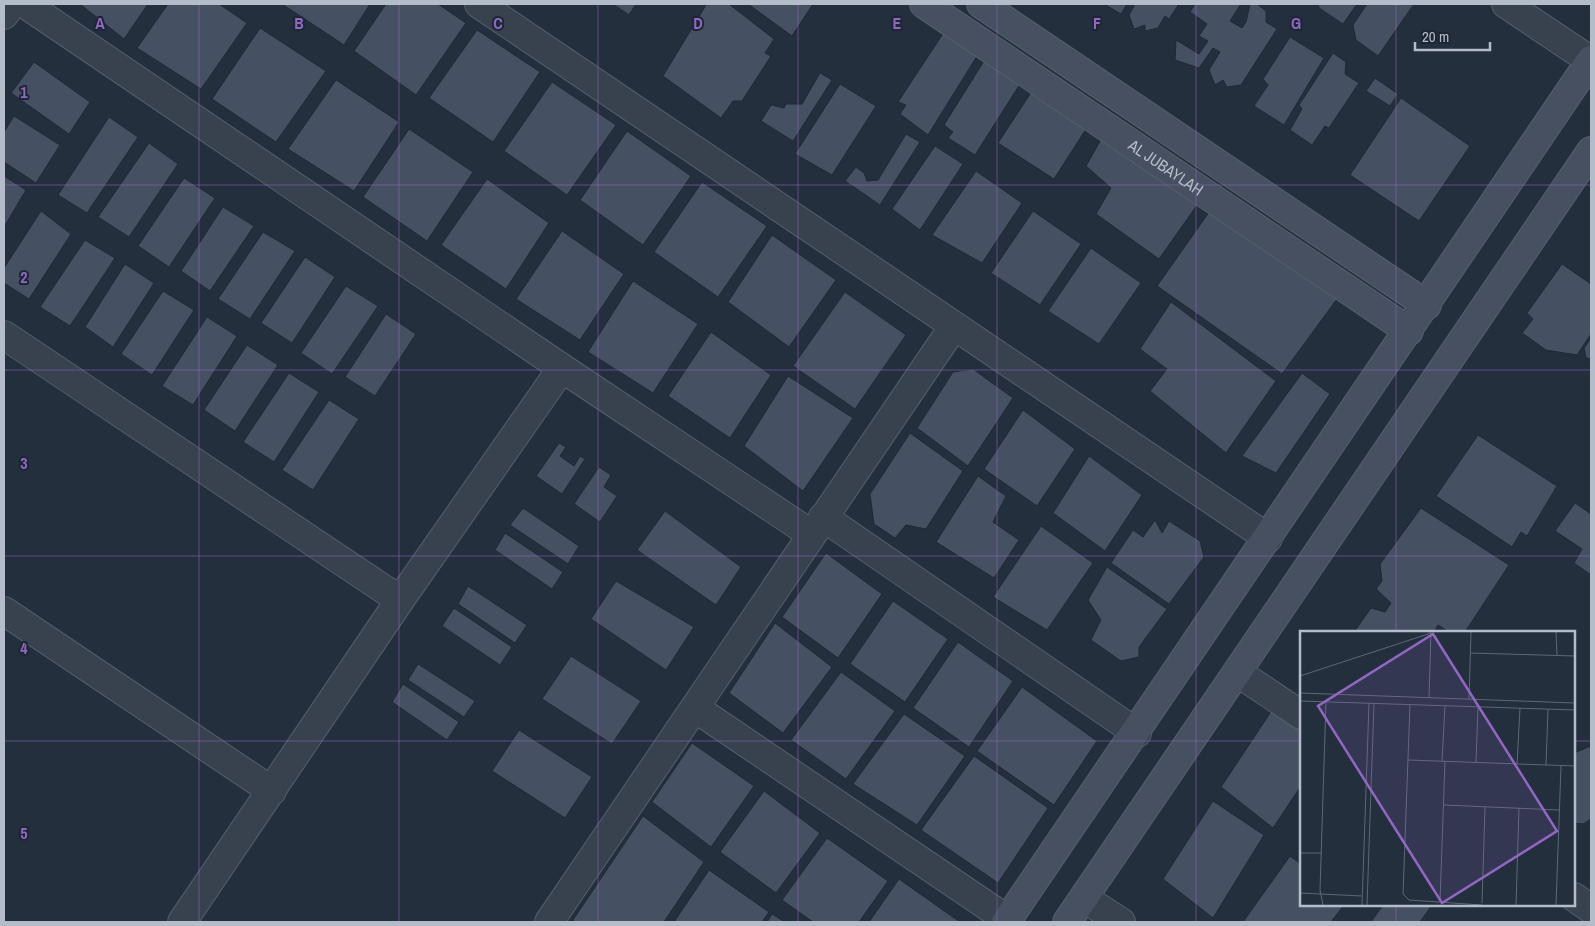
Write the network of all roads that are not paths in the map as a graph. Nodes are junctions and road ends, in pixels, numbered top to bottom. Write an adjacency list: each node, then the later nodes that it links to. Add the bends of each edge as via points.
1 (12, 4): 7 (street)
2 (25, 4): 14 (street)
3 (479, 4): 11 (street)
4 (924, 4): 12 (street, AL JUBAYLAH)
5 (981, 4): 10 (street)
6 (1506, 4): 8 (street)
7 (4, 15)
8 (1591, 60): 10 (street)
9 (1591, 151): 19 (street)
10 (1427, 304): 12 (street)
11 (954, 326): 15 (street); 16 (street)
12 (1409, 331): 16 (street)
13 (4, 335): 17 (street)
14 (562, 368): 15 (street); 17 (street)
15 (817, 526): 20 (street); 22 (street)
16 (1268, 538): 22 (street)
17 (400, 600): 23 (street)
18 (4, 610): 23 (street)
19 (1237, 672): 21 (street); 24 (street)
20 (695, 708): 27 (street); 29 (street)
21 (1300, 714)
22 (1137, 733): 27 (street)
23 (272, 791): 28 (street)
24 (1084, 898): 30 (street); 31 (street)
25 (1575, 898): 26 (street)
26 (1591, 909)
27 (1007, 921)
28 (182, 922)
29 (549, 922)
30 (1067, 922)
31 (1121, 922)

